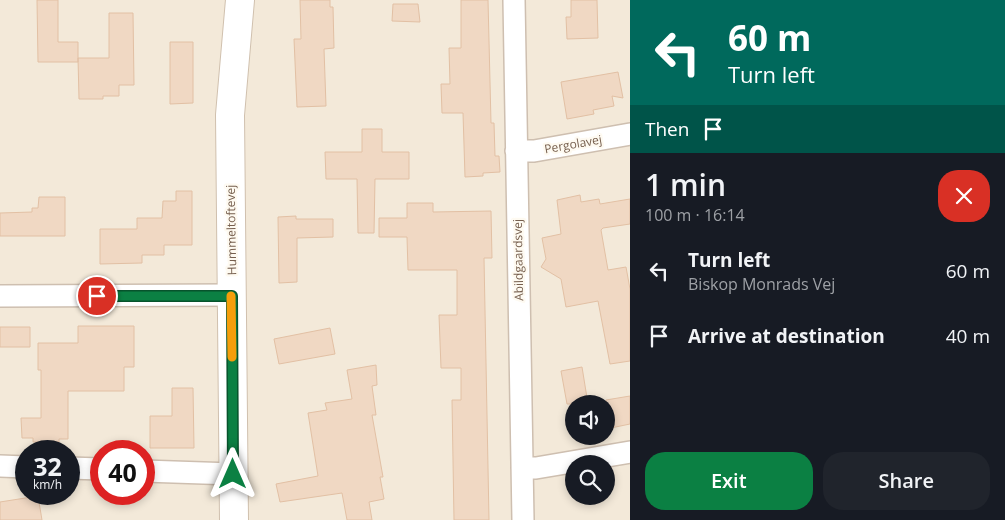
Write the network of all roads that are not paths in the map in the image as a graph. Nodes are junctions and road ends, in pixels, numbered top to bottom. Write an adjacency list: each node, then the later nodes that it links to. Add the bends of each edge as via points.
1 (240, 0): 6 (street, Hummeltoftevej, via 230,116)
2 (514, 0): 4 (street, Abildgaardsvej)
3 (630, 134): 4 (street, Pergolavej, via 534,151)
4 (516, 151): 10 (street, Abildgaardsvej)
5 (0, 296): 6 (street)
6 (232, 296): 12 (street, Hummeltoftevej)
7 (630, 452): 10 (street)
8 (0, 466): 9 (street)
9 (15, 467)
10 (522, 468): 14 (street, Abildgaardsvej)
11 (155, 471): 12 (street)
12 (233, 474): 13 (street, Hummeltoftevej)
13 (234, 520)
14 (523, 520)

